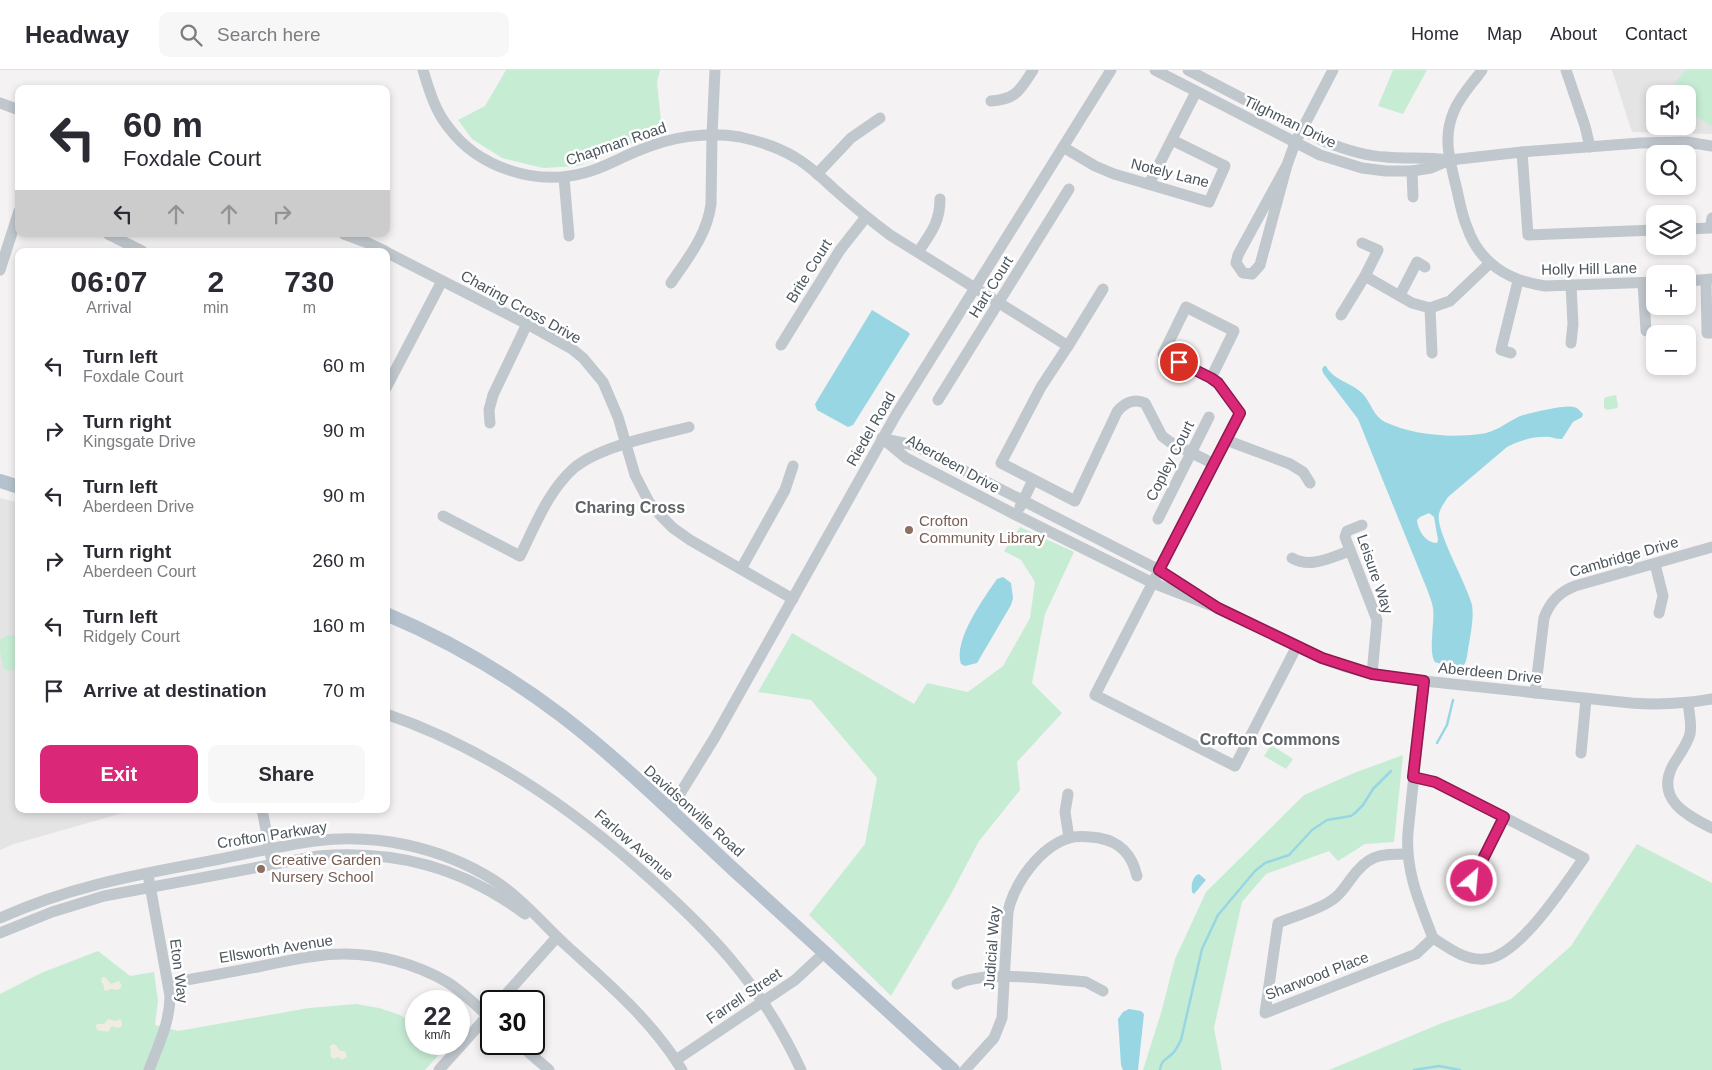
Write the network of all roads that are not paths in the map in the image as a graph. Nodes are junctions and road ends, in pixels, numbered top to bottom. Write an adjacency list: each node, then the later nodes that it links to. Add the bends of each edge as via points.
1 (423, 70): 27 (street, Chapman Road, via 439,114 464,144 508,170 544,178)
2 (715, 70): 16 (street)
3 (1033, 70): 11 (street, via 1018,93 1007,99)
4 (1111, 70): 21 (street, Riedel Road)
5 (1155, 70): 10 (street, Tilghman Drive)
6 (1188, 70): 15 (street, Tilghman Drive)
7 (1333, 70): 15 (street)
8 (1482, 70): 23 (street, Holly Hill Lane, via 1453,112 1447,143)
9 (1566, 70): 20 (street)
10 (1196, 92): 17 (street); 18 (street, Tilghman Drive)
11 (991, 101)
12 (0, 103): 13 (street)
13 (15, 109)
14 (880, 118): 26 (street, via 851,138)
15 (1302, 130): 18 (street); 23 (street, Tilghman Drive, via 1364,155)
16 (712, 135): 26 (street, Chapman Road, via 740,137 779,149); 27 (street, Chapman Road, via 662,142 586,173); 53 (street, via 709,218 703,234)
17 (1172, 140): 28 (street); 28 (street, Notely Lane, via 1226,166 1209,202)
18 (1295, 143): 24 (street); 25 (street, Tilghman Drive, via 1320,155 1362,168)
19 (1712, 146): 20 (street, Tilghman Drive, via 1664,142)
20 (1590, 147): 22 (street, Tilghman Drive)
21 (1063, 148): 28 (street, Notely Lane, via 1114,174); 58 (street, Riedel Road)
22 (1522, 152): 23 (street, Tilghman Drive); 36 (street, via 1528,235)
23 (1450, 160): 25 (street, Tilghman Drive); 45 (street, Holly Hill Lane, via 1466,227)
24 (1286, 165): 24 (street, via 1238,255 1236,263 1243,273 1252,274 1260,265)
25 (1412, 171): 30 (street)
26 (817, 174): 32 (street, Chapman Road)
27 (564, 178): 37 (street)
28 (1149, 184)
29 (1069, 189): 60 (street, Hart Court)
30 (1413, 197)
31 (940, 199): 43 (street, via 935,227)
32 (866, 217): 43 (street, Chapman Road); 67 (street, Brite Court, via 840,250)
33 (1712, 218): 35 (street, via 1710,228)
34 (15, 223): 47 (street)
35 (1696, 229)
36 (1646, 230)
37 (569, 236)
38 (111, 237): 41 (street)
39 (351, 237): 42 (street, Charing Cross Drive)
40 (1362, 243): 48 (street, via 1378,250)
41 (120, 246)
42 (377, 248)
43 (918, 252): 58 (street, Chapman Road)
44 (390, 254): 50 (street, Charing Cross Drive)
45 (1490, 263): 51 (street, Holly Hill Lane); 61 (street, via 1450,301)
46 (1425, 266): 59 (street, via 1417,262)
47 (0, 270)
48 (1365, 276): 59 (street); 62 (street)
49 (1709, 280): 52 (street); 65 (street)
50 (442, 281): 63 (street, Charing Cross Drive); 71 (street)
51 (1518, 281): 56 (street, Holly Hill Lane); 70 (street, via 1501,350)
52 (1696, 281)
53 (671, 283)
54 (1643, 283): 55 (street, Holly Hill Lane); 56 (street, Holly Hill Lane); 64 (street)
55 (1646, 283)
56 (1571, 286): 66 (street)
57 (1103, 288): 68 (street)
58 (975, 289): 60 (street, Chapman Road); 77 (street, Riedel Road)
59 (1400, 296): 61 (street)
60 (998, 303): 68 (street, Chapman Road); 73 (street, Hart Court)
61 (1430, 308): 69 (street)
62 (1341, 315)
63 (527, 324): 75 (street, via 493,395); 79 (street, Charing Cross Drive, via 572,349 594,370 618,417)
64 (1646, 331)
65 (1709, 333)
66 (1571, 343)
67 (781, 345)
68 (1068, 346): 83 (street, via 1040,386 1001,463)
69 (1432, 353)
70 (1511, 353)
71 (391, 366)
72 (1211, 378): 72 (street, via 1163,354 1186,307 1234,331); 78 (street, via 1240,413)
73 (938, 400)
74 (1209, 417): 80 (street, Copley Court)
75 (490, 423)
76 (689, 427): 79 (street)
77 (882, 438): 87 (street, Aberdeen Drive, via 914,445); 88 (street, Aberdeen Drive, via 906,458); 99 (street, Riedel Road)
78 (1226, 440): 81 (street); 85 (street, via 1290,464 1303,472)
79 (625, 445): 89 (street, via 586,460 564,479 548,501 520,556); 96 (street, Charing Cross Drive, via 641,490 661,516 690,540)
80 (1191, 453): 81 (street); 83 (street, via 1162,436 1145,404 1131,401 1117,412 1076,501); 90 (street, Copley Court)
81 (1214, 464): 97 (street)
82 (793, 466): 96 (street, via 785,490)
83 (1033, 480): 87 (street)
84 (0, 482): 86 (main road)
85 (1310, 483)
86 (15, 486)
87 (1023, 501): 88 (street); 97 (street, Aberdeen Drive)
88 (1016, 515): 98 (street, Aberdeen Drive)
89 (443, 516)
90 (1158, 519)
91 (1362, 525): 93 (street, Leisure Way, via 1345,533)
92 (1712, 547): 95 (street, Cambridge Drive)
93 (1350, 551): 94 (street, via 1308,563); 104 (street, Leisure Way, via 1376,620)
94 (1292, 558)
95 (1655, 564): 101 (street, via 1662,588); 106 (street, Cambridge Drive, via 1566,589 1553,600 1544,618)
96 (741, 569): 99 (street, Charing Cross Drive)
97 (1159, 570): 98 (street); 100 (street, Aberdeen Drive)
98 (1153, 583): 100 (street, Aberdeen Drive); 103 (street, via 1095,695 1235,766)
99 (793, 599): 114 (street, Riedel Road)
100 (1218, 608): 103 (street, Aberdeen Drive)
101 (1659, 613)
102 (390, 616): 114 (main road, Davidsonville Road, via 455,647 528,692 595,743)
103 (1296, 646): 104 (street, Aberdeen Drive)
104 (1372, 674): 105 (street, Aberdeen Drive)
105 (1424, 681): 106 (street, Aberdeen Drive); 112 (street)
106 (1534, 693): 107 (street, Aberdeen Drive)
107 (1586, 699): 109 (street, Aberdeen Drive, via 1660,705); 111 (street)
108 (1712, 699): 109 (street, Aberdeen Drive)
109 (1688, 703): 117 (street, via 1690,732 1672,768 1668,791 1681,810)
110 (390, 716): 136 (street, Farlow Avenue, via 490,760 579,818 707,931)
111 (1581, 753)
112 (1413, 777): 116 (street, via 1435,782); 120 (street)
113 (1068, 794): 118 (street, via 1065,812)
114 (670, 810): 130 (main road, Davidsonville Road)
115 (263, 813): 119 (street)
116 (1504, 817): 124 (street); 129 (street, via 1584,858 1547,910 1504,953 1487,959 1470,958)
117 (1712, 828)
118 (1069, 838): 123 (street, Judicial Way, via 1092,837 1121,847 1132,859); 131 (street, Judicial Way, via 1035,860 1013,893 1008,912)
119 (270, 850): 121 (street); 122 (street, Crofton Parkway); 128 (street, Crofton Parkway, via 337,840 410,845 463,863 493,880 519,899)
120 (1407, 854): 129 (street, via 1412,881); 129 (street, Sharwood Place, via 1386,854 1368,861 1331,901 1278,923 1265,1013 1416,954)
121 (272, 864): 125 (street, Crofton Parkway); 128 (street, Crofton Parkway, via 318,856 359,854 432,865 482,886)
122 (148, 873): 125 (street, Eton Way); 126 (street, Crofton Parkway, via 73,890)
123 (1137, 876)
124 (1472, 881)
125 (150, 887): 127 (street, Crofton Parkway, via 77,904); 132 (street, Eton Way)
126 (0, 918)
127 (0, 933)
128 (557, 937): 134 (street); 140 (street, Crofton Parkway, via 640,1014)
129 (1433, 938)
130 (824, 952): 136 (street, Farrell Street, via 803,974); 146 (main road, Davidsonville Road)
131 (1005, 977): 133 (street, via 975,978); 135 (street, via 1077,980); 147 (street, Judicial Way, via 1004,1007 999,1028)
132 (168, 983): 137 (street, Ellsworth Avenue, via 313,956 365,955 409,965 430,974); 141 (street, Eton Way, via 170,1009)
133 (957, 984)
134 (510, 990)
135 (1104, 991)
136 (763, 1001): 140 (street, Farrell Street); 145 (street, Farlow Avenue)
137 (480, 1007)
138 (480, 1026): 142 (street)
139 (532, 1055): 143 (street)
140 (676, 1060): 144 (street, Crofton Parkway)
141 (149, 1070)
142 (439, 1070)
143 (549, 1070)
144 (682, 1070)
145 (801, 1070)
146 (953, 1070)
147 (965, 1070)

